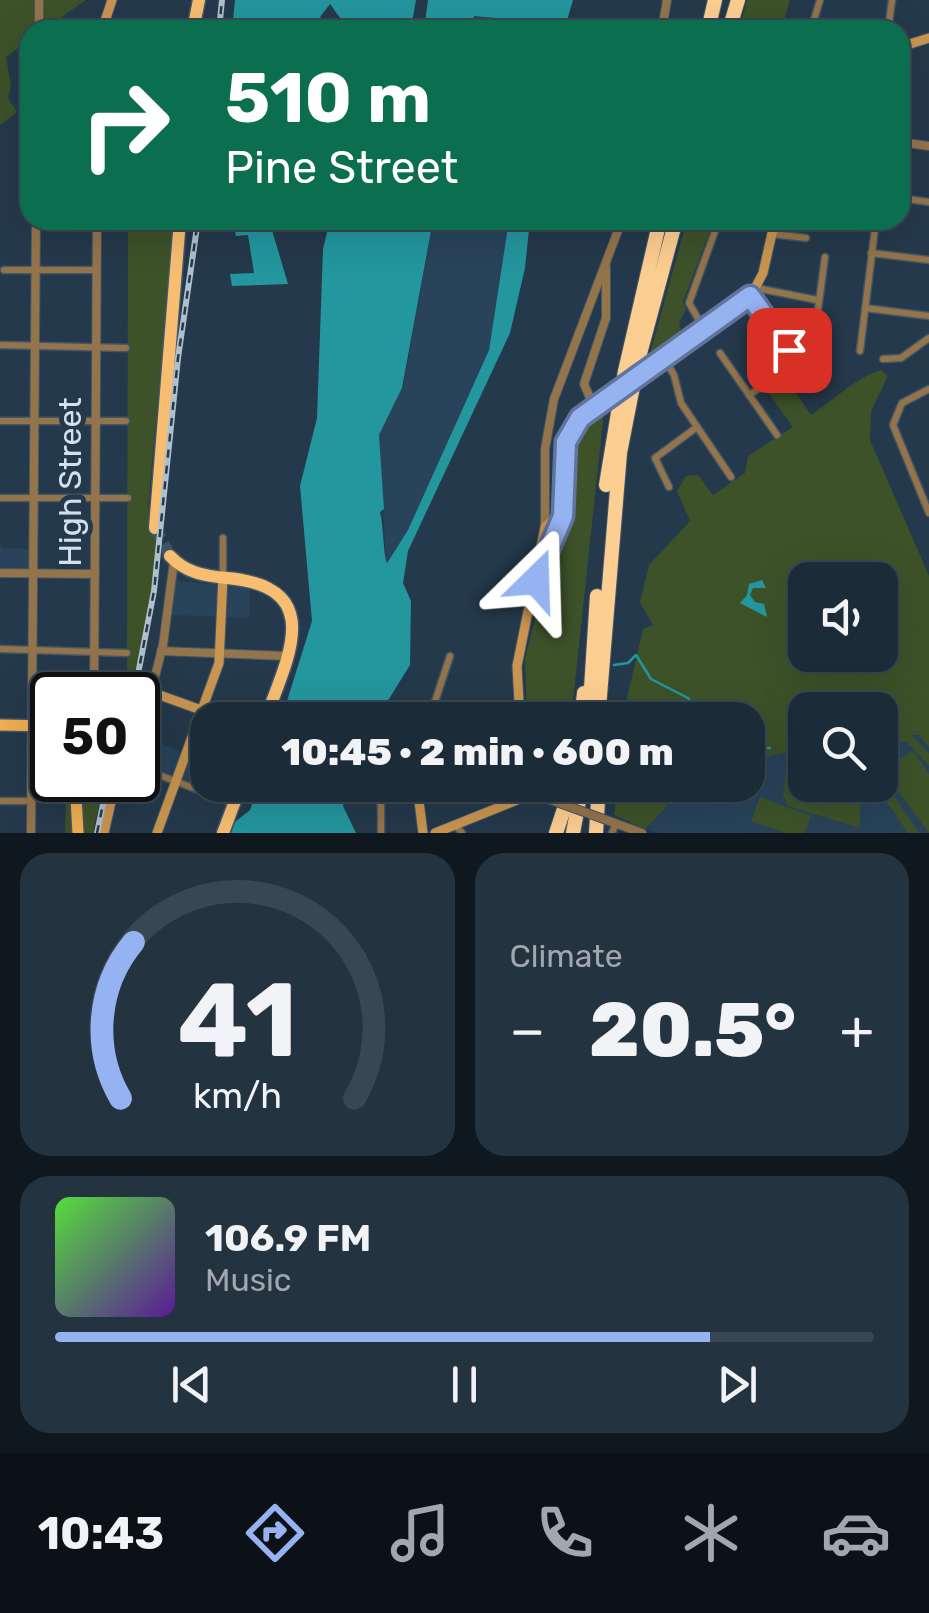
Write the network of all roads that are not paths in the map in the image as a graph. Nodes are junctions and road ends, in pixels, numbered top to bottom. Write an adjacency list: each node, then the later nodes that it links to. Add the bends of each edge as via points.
1 (36, 230): 17 (street)
2 (96, 230): 18 (street, High Street)
3 (179, 230): 52 (highway)
4 (618, 230): 15 (street)
5 (658, 230): 60 (highway, via 615,422)
6 (673, 230): 79 (highway, via 620,452)
7 (715, 230): 23 (street, via 689,303)
8 (771, 230): 10 (main road)
9 (875, 230): 12 (street)
10 (770, 234): 11 (street); 19 (main road)
11 (806, 238)
12 (872, 253): 14 (street); 21 (street)
13 (825, 257): 20 (street)
14 (929, 260)
15 (606, 262): 36 (street, via 606,318 584,386); 51 (street, via 552,406)
16 (4, 270): 17 (street)
17 (36, 270): 18 (street); 26 (street)
18 (96, 270): 27 (street, High Street)
19 (753, 292): 20 (street); 23 (main road); 33 (street)
20 (818, 300): 33 (street, via 812,354)
21 (866, 308): 22 (street); 29 (street)
22 (929, 316)
23 (704, 329): 32 (main road)
24 (929, 338): 31 (street, via 900,358)
25 (0, 345): 26 (street)
26 (35, 346): 27 (street); 38 (street)
27 (96, 347): 28 (street); 39 (street, High Street)
28 (126, 348)
29 (860, 351)
30 (720, 353): 35 (street)
31 (883, 359)
32 (659, 361): 36 (main road, bridge); 41 (street, via 674,375 678,397)
33 (795, 362): 35 (street)
34 (929, 389): 50 (street, via 902,404 892,425)
35 (749, 395): 42 (street)
36 (598, 405): 49 (main road, via 573,426 566,442)
37 (0, 422): 38 (street)
38 (34, 422): 39 (street); 46 (street)
39 (96, 422): 40 (street); 47 (street, High Street)
40 (126, 422)
41 (697, 427): 43 (street); 44 (street, via 656,456)
42 (777, 435)
43 (732, 476)
44 (669, 487)
45 (0, 498): 46 (street)
46 (34, 498): 47 (street); 57 (street)
47 (95, 498): 48 (street); 58 (street, High Street)
48 (128, 498)
49 (564, 511): 51 (main road); 55 (main road)
50 (929, 514)
51 (545, 527): 55 (main road)
52 (155, 528)
53 (224, 538): 59 (street)
54 (172, 559): 59 (highway); 64 (street)
55 (540, 561): 76 (main road, via 517,666)
56 (0, 574): 57 (street)
57 (33, 574): 58 (street); 62 (street)
58 (95, 574): 63 (street, High Street)
59 (222, 578): 65 (main road); 67 (highway, via 263,584 284,600 293,625)
60 (596, 613): 77 (highway); 78 (highway)
61 (0, 649): 62 (street)
62 (33, 650): 63 (street); 69 (street)
63 (94, 650): 66 (street); 70 (street, High Street)
64 (161, 651): 65 (street); 71 (street)
65 (221, 653): 67 (street); 73 (main road)
66 (127, 654)
67 (288, 656): 74 (highway)
68 (450, 656): 75 (street)
69 (33, 672)
70 (94, 672)
71 (156, 672)
72 (160, 695): 80 (main road)
73 (205, 702)
74 (271, 702)
75 (435, 702)
76 (519, 702)
77 (584, 702)
78 (590, 702)
79 (599, 702)
80 (190, 706)
81 (0, 725): 82 (main road)
82 (30, 725)
83 (190, 743): 85 (main road)
84 (160, 775): 85 (street)
85 (176, 781): 99 (street); 106 (main road)
86 (0, 801): 87 (street)
87 (30, 801)
88 (32, 802): 103 (street)
89 (76, 802): 104 (main road)
90 (111, 802): 105 (main road)
91 (380, 802): 108 (street)
92 (419, 802): 100 (main road)
93 (512, 802): 102 (main road)
94 (556, 802): 101 (street, bridge)
95 (566, 802): 111 (highway)
96 (579, 802): 112 (highway)
97 (588, 802): 113 (highway)
98 (598, 802): 114 (highway)
99 (234, 803): 107 (highway)
100 (423, 819): 102 (main road); 109 (main road)
101 (613, 826): 115 (street)
102 (452, 830): 110 (main road)
103 (32, 833)
104 (78, 833)
105 (104, 833)
106 (157, 833)
107 (224, 833)
108 (382, 833)
109 (423, 833)
110 (435, 833)
111 (556, 833)
112 (573, 833)
113 (582, 833)
114 (596, 833)
115 (642, 833)

